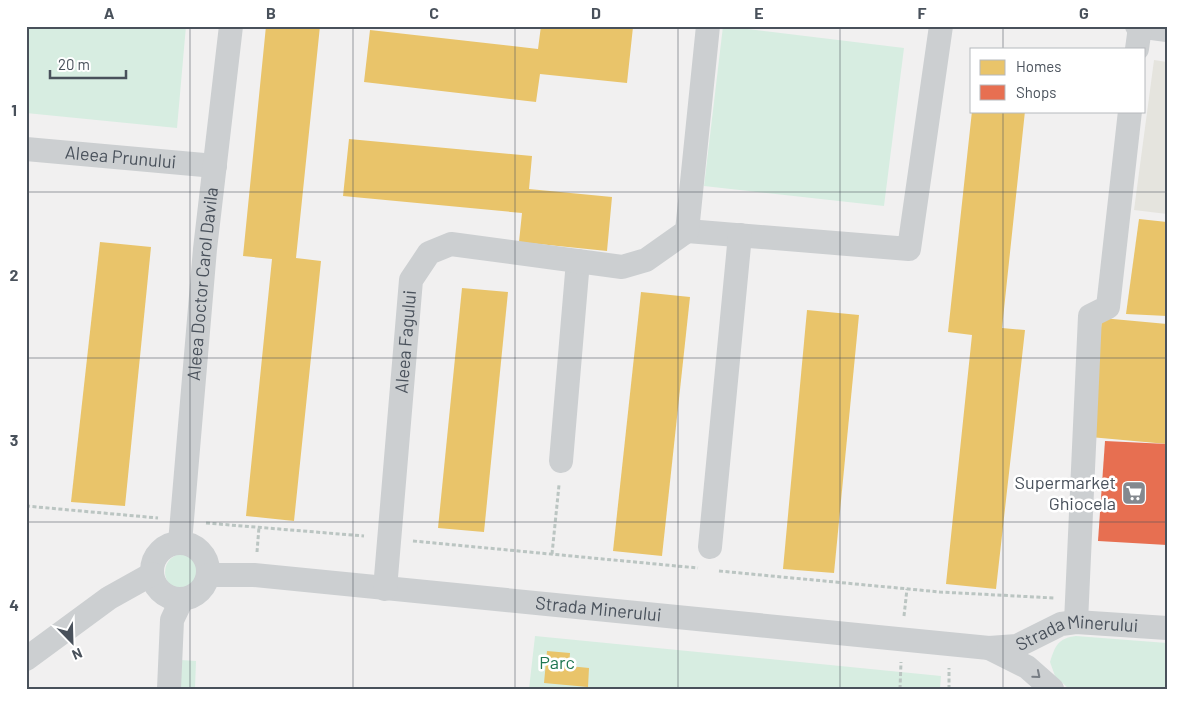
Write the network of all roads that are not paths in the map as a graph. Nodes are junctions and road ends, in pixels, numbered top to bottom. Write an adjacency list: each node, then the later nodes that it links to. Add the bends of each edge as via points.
1 (231, 26): 9 (street, Aleea Doctor Carol Davila)
2 (708, 26): 10 (street)
3 (941, 26): 11 (street, via 909,249)
4 (1138, 26): 5 (street); 6 (street)
5 (1167, 30)
6 (1137, 48)
7 (1130, 112): 20 (street, via 1108,307 1090,316)
8 (26, 149): 9 (street, Aleea Prunului)
9 (215, 166): 14 (street, Aleea Doctor Carol Davila)
10 (687, 231): 11 (street); 12 (street, Aleea Fagului, via 646,260 622,266)
11 (740, 235): 15 (street)
12 (578, 261): 13 (street); 18 (street, Aleea Fagului, via 451,244 429,253 411,280)
13 (561, 461)
14 (181, 532): 16 (street, via 175,543 155,558); 17 (street, via 201,551 208,563)
15 (710, 547)
16 (152, 574): 19 (street, via 160,592); 23 (street, via 109,598)
17 (209, 575): 18 (street, Strada Minerului, via 254,575); 19 (street, via 197,594)
18 (385, 589): 22 (street, Strada Minerului)
19 (182, 600): 24 (street, via 172,620)
20 (1077, 611): 21 (street, Strada Minerului); 22 (street, Strada Minerului, via 1061,624 1017,646)
21 (1167, 628)
22 (989, 648): 25 (street, Strada Minerului, one-way to 25, via 1027,667)
23 (26, 659)
24 (169, 689)
25 (1052, 689)

